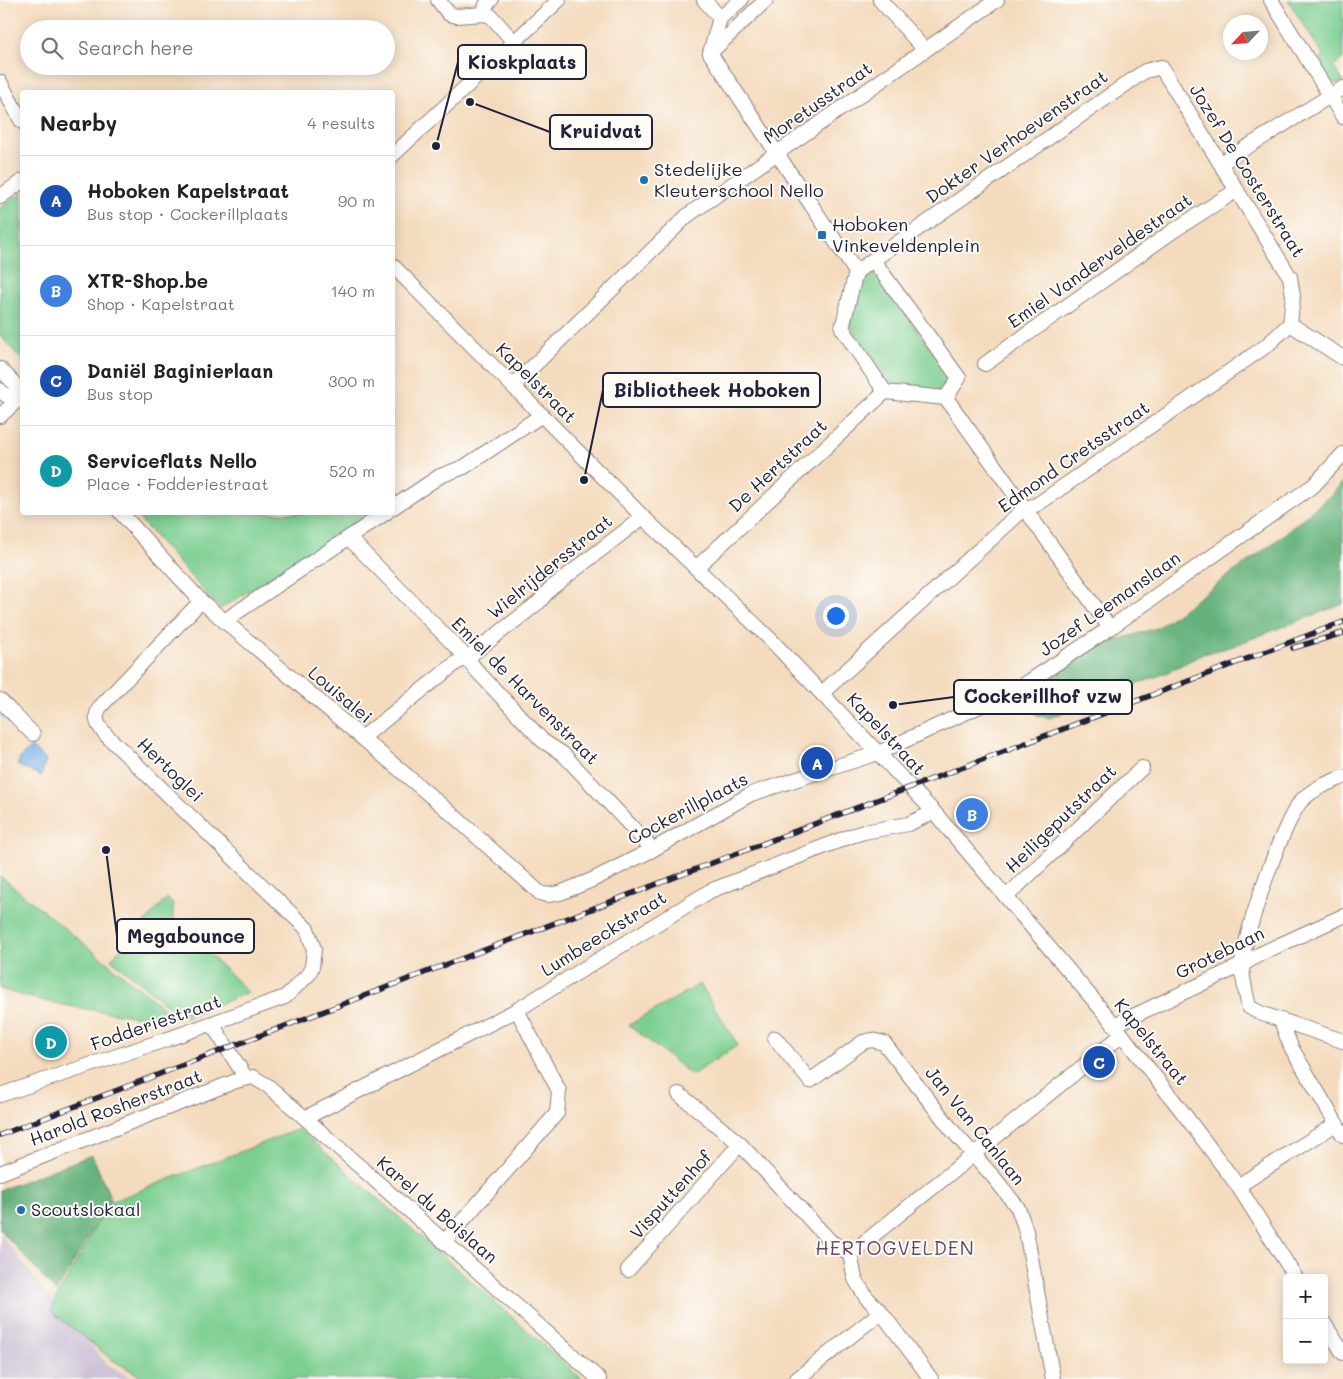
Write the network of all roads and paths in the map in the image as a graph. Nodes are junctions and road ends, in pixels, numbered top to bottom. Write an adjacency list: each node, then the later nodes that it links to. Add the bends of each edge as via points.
1 (438, 0): 10 (street, via 449,14)
2 (492, 0): 10 (street, via 486,5)
3 (559, 0): 12 (street)
4 (704, 0): 11 (street)
5 (741, 0): 11 (street)
6 (766, 0): 14 (street)
7 (880, 0): 13 (street)
8 (997, 0): 13 (street, Moretusstraat)
9 (1271, 0): 18 (street)
10 (484, 14): 12 (street, via 491,16)
11 (720, 18): 14 (street)
12 (514, 42): 21 (street)
13 (925, 50): 22 (street, Moretusstraat)
14 (710, 53): 22 (street)
15 (1161, 67): 23 (street, Jozef De Costerstraat); 27 (street, Dokter Verhoevenstraat, via 1145,71)
16 (0, 82): 20 (street)
17 (1343, 88): 18 (street)
18 (1330, 96): 19 (street); 23 (street)
19 (1343, 117)
20 (20, 118)
21 (395, 153)
22 (777, 154): 29 (street); 34 (street, Moretusstraat, via 688,215)
23 (1221, 163): 25 (street, Jozef De Costerstraat)
24 (20, 183): 26 (street)
25 (1237, 190): 30 (street, Jozef De Costerstraat, via 1290,277 1293,296); 32 (street, Emiel Vanderveldestraat)
26 (0, 197)
27 (873, 260): 29 (street, Dokter Verhoevenstraat); 40 (street, via 960,378)
28 (395, 268): 34 (street, Kapelstraat)
29 (856, 272): 36 (street, via 842,328)
30 (1290, 324): 31 (street); 45 (street, Edmond Cretsstraat, via 1266,346 1038,504)
31 (1343, 358)
32 (985, 364)
33 (0, 369): 37 (street)
34 (513, 386): 41 (street, Kapelstraat)
35 (0, 390): 38 (street, via 14,399)
36 (885, 392): 40 (street); 50 (street, De Hertstraat)
37 (20, 393)
38 (20, 397)
39 (20, 398): 42 (street)
40 (946, 398): 45 (street)
41 (542, 415): 44 (street, via 464,468 440,476); 48 (street, Kapelstraat)
42 (0, 416)
43 (1343, 454): 53 (street, Jozef Leemanslaan, via 1314,485)
44 (395, 506)
45 (1024, 510): 53 (street); 55 (street, Edmond Cretsstraat)
46 (123, 515): 51 (street, Louisalei)
47 (383, 515): 49 (street)
48 (642, 516): 50 (street, Kapelstraat); 54 (street, Wielrijdersstraat)
49 (349, 538): 52 (street); 54 (street, Emiel de Harvenstraat)
50 (696, 568): 55 (street, Kapelstraat)
51 (201, 601): 52 (street, Louisalei); 68 (street, Hertoglei, via 100,706 96,718 106,735 307,928 314,949)
52 (224, 621): 58 (street, Louisalei)
53 (1110, 628): 59 (street, Jozef Leemanslaan, via 1020,688)
54 (467, 658): 58 (street, Wielrijdersstraat, via 456,663); 63 (street, Emiel de Harvenstraat, via 543,741 563,754)
55 (822, 693): 59 (street, Kapelstraat)
56 (0, 700): 57 (street)
57 (33, 734)
58 (362, 738): 64 (street, Louisalei, via 540,893)
59 (878, 753): 62 (street, Kapelstraat); 63 (street, Cockerillplaats, via 752,794)
60 (1142, 768): 65 (street, Heiligeputstraat)
61 (1343, 777): 67 (street, via 1303,799 1289,819 1248,931)
62 (934, 812): 65 (street, Kapelstraat); 69 (street, Lumbeeckstraat, via 908,824 851,836 710,891)
63 (652, 850): 64 (street, Cockerillplaats, via 592,880)
64 (547, 895)
65 (1006, 897): 72 (street, Kapelstraat)
66 (1343, 916): 67 (street, Grotebaan)
67 (1242, 964): 70 (street, via 1249,1006); 72 (street, Grotebaan)
68 (312, 967): 71 (street, Fodderiestraat, via 308,975 285,996)
69 (517, 1010): 78 (street, Lumbeeckstraat); 84 (street, via 559,1091 557,1113)
70 (1281, 1021): 74 (street); 79 (street, via 1291,1046)
71 (212, 1024): 75 (street); 77 (street, Fodderiestraat)
72 (1118, 1030): 81 (street, Grotebaan); 83 (street, Kapelstraat)
73 (775, 1038): 81 (street, Jan Van Canlaan, via 810,1081 863,1042 884,1043)
74 (1343, 1041)
75 (246, 1078): 78 (street, Karel du Boislaan, via 260,1080); 82 (street, Harold Rosherstraat)
76 (679, 1094): 80 (street)
77 (0, 1095)
78 (305, 1118): 84 (street, Karel du Boislaan)
79 (1340, 1129): 83 (street)
80 (740, 1144): 85 (street, via 830,1241); 86 (street, Visputtenhof)
81 (973, 1154): 85 (street, Grotebaan); 95 (street, Jan Van Canlaan, via 1018,1208 1026,1231)
82 (0, 1173)
83 (1238, 1186): 87 (street, Kapelstraat)
84 (444, 1242): 92 (street, Karel du Boislaan)
85 (850, 1254): 88 (street, via 855,1279)
86 (628, 1270)
87 (1293, 1274)
88 (881, 1312): 93 (street); 94 (street)
89 (1328, 1327): 90 (street)
90 (1338, 1336): 91 (street)
91 (1343, 1353)
92 (599, 1379)
93 (797, 1379)
94 (931, 1379)
95 (1053, 1379)

